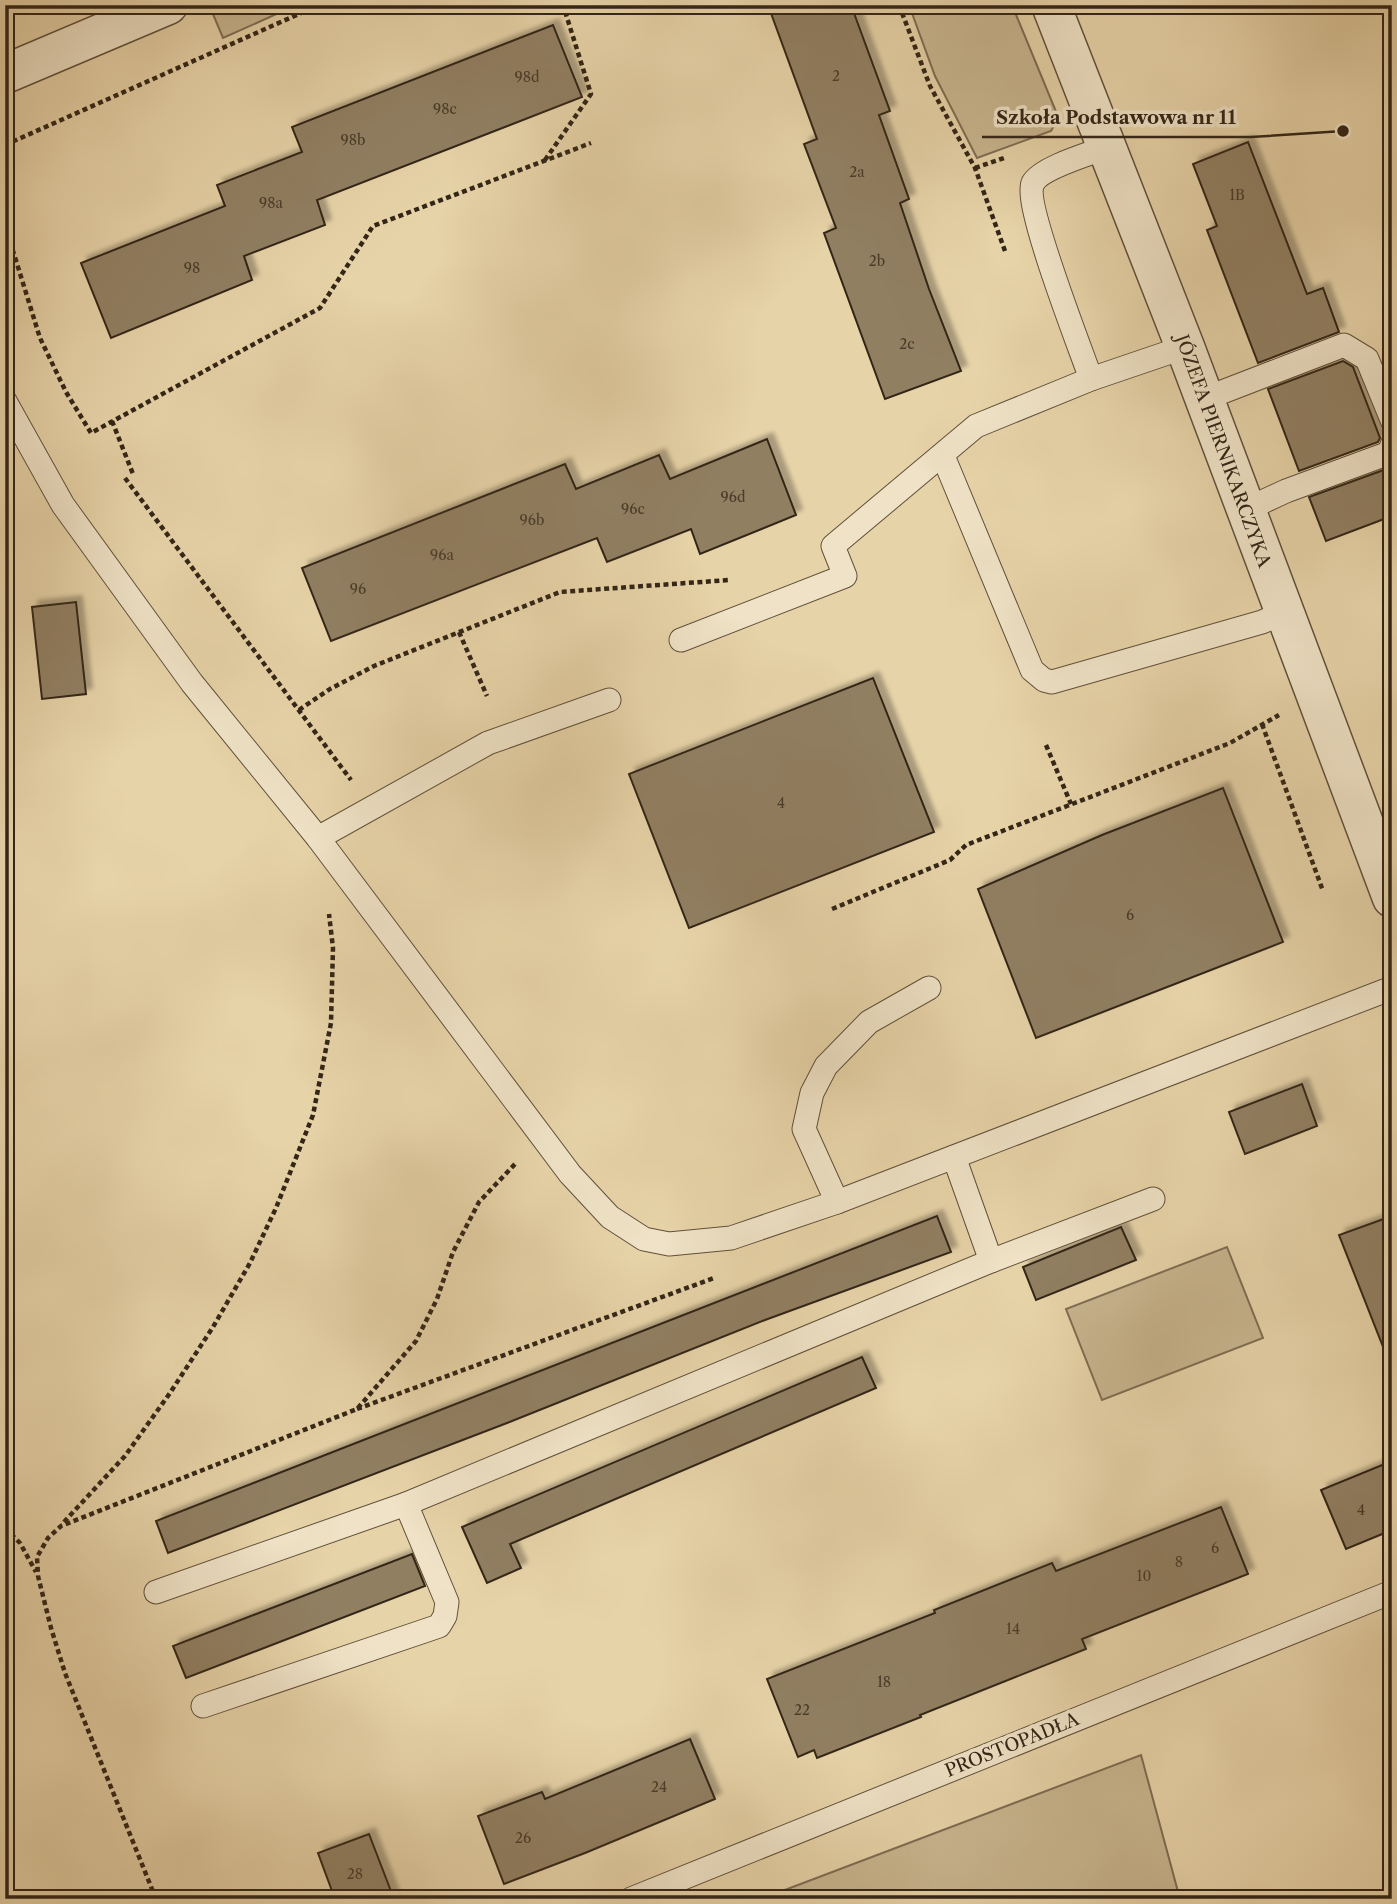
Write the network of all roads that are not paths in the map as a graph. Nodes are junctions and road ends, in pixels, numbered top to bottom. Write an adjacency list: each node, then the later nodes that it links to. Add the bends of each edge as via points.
1 (169, 5): 3 (street)
2 (1051, 5): 4 (street, JÓZEFA PIERNIKARCZYKA)
3 (5, 74)
4 (1105, 148): 5 (street, JÓZEFA PIERNIKARCZYKA); 6 (lane, via 1051,169 1032,187 1036,219)
5 (1185, 347): 6 (lane); 7 (street, JÓZEFA PIERNIKARCZYKA)
6 (1091, 379): 11 (lane, via 976,426)
7 (1204, 399): 9 (lane, via 1344,345 1367,359); 12 (street, JÓZEFA PIERNIKARCZYKA)
8 (5, 401): 16 (lane, via 63,505 192,683)
9 (1392, 420)
10 (1392, 445): 12 (lane, via 1389,453)
11 (943, 456): 13 (lane, via 1032,670 1044,680 1052,682); 14 (lane, via 833,546 845,576)
12 (1245, 510): 13 (street, JÓZEFA PIERNIKARCZYKA)
13 (1283, 613): 17 (street, JÓZEFA PIERNIKARCZYKA)
14 (681, 640)
15 (609, 700): 16 (lane, via 488,743 372,808)
16 (324, 847): 22 (lane, via 570,1174 610,1217 644,1239 669,1244 731,1238)
17 (1392, 898)
18 (929, 988): 22 (lane, via 869,1022 826,1066 812,1093 804,1129)
19 (1392, 988): 20 (lane)
20 (954, 1157): 22 (lane); 23 (lane)
21 (1153, 1199): 23 (lane)
22 (837, 1202)
23 (991, 1261): 24 (lane)
24 (406, 1504): 25 (lane); 27 (lane, via 447,1602 439,1626)
25 (156, 1592)
26 (1392, 1592): 28 (lane, PROSTOPADŁA)
27 (203, 1706)
28 (631, 1899)

